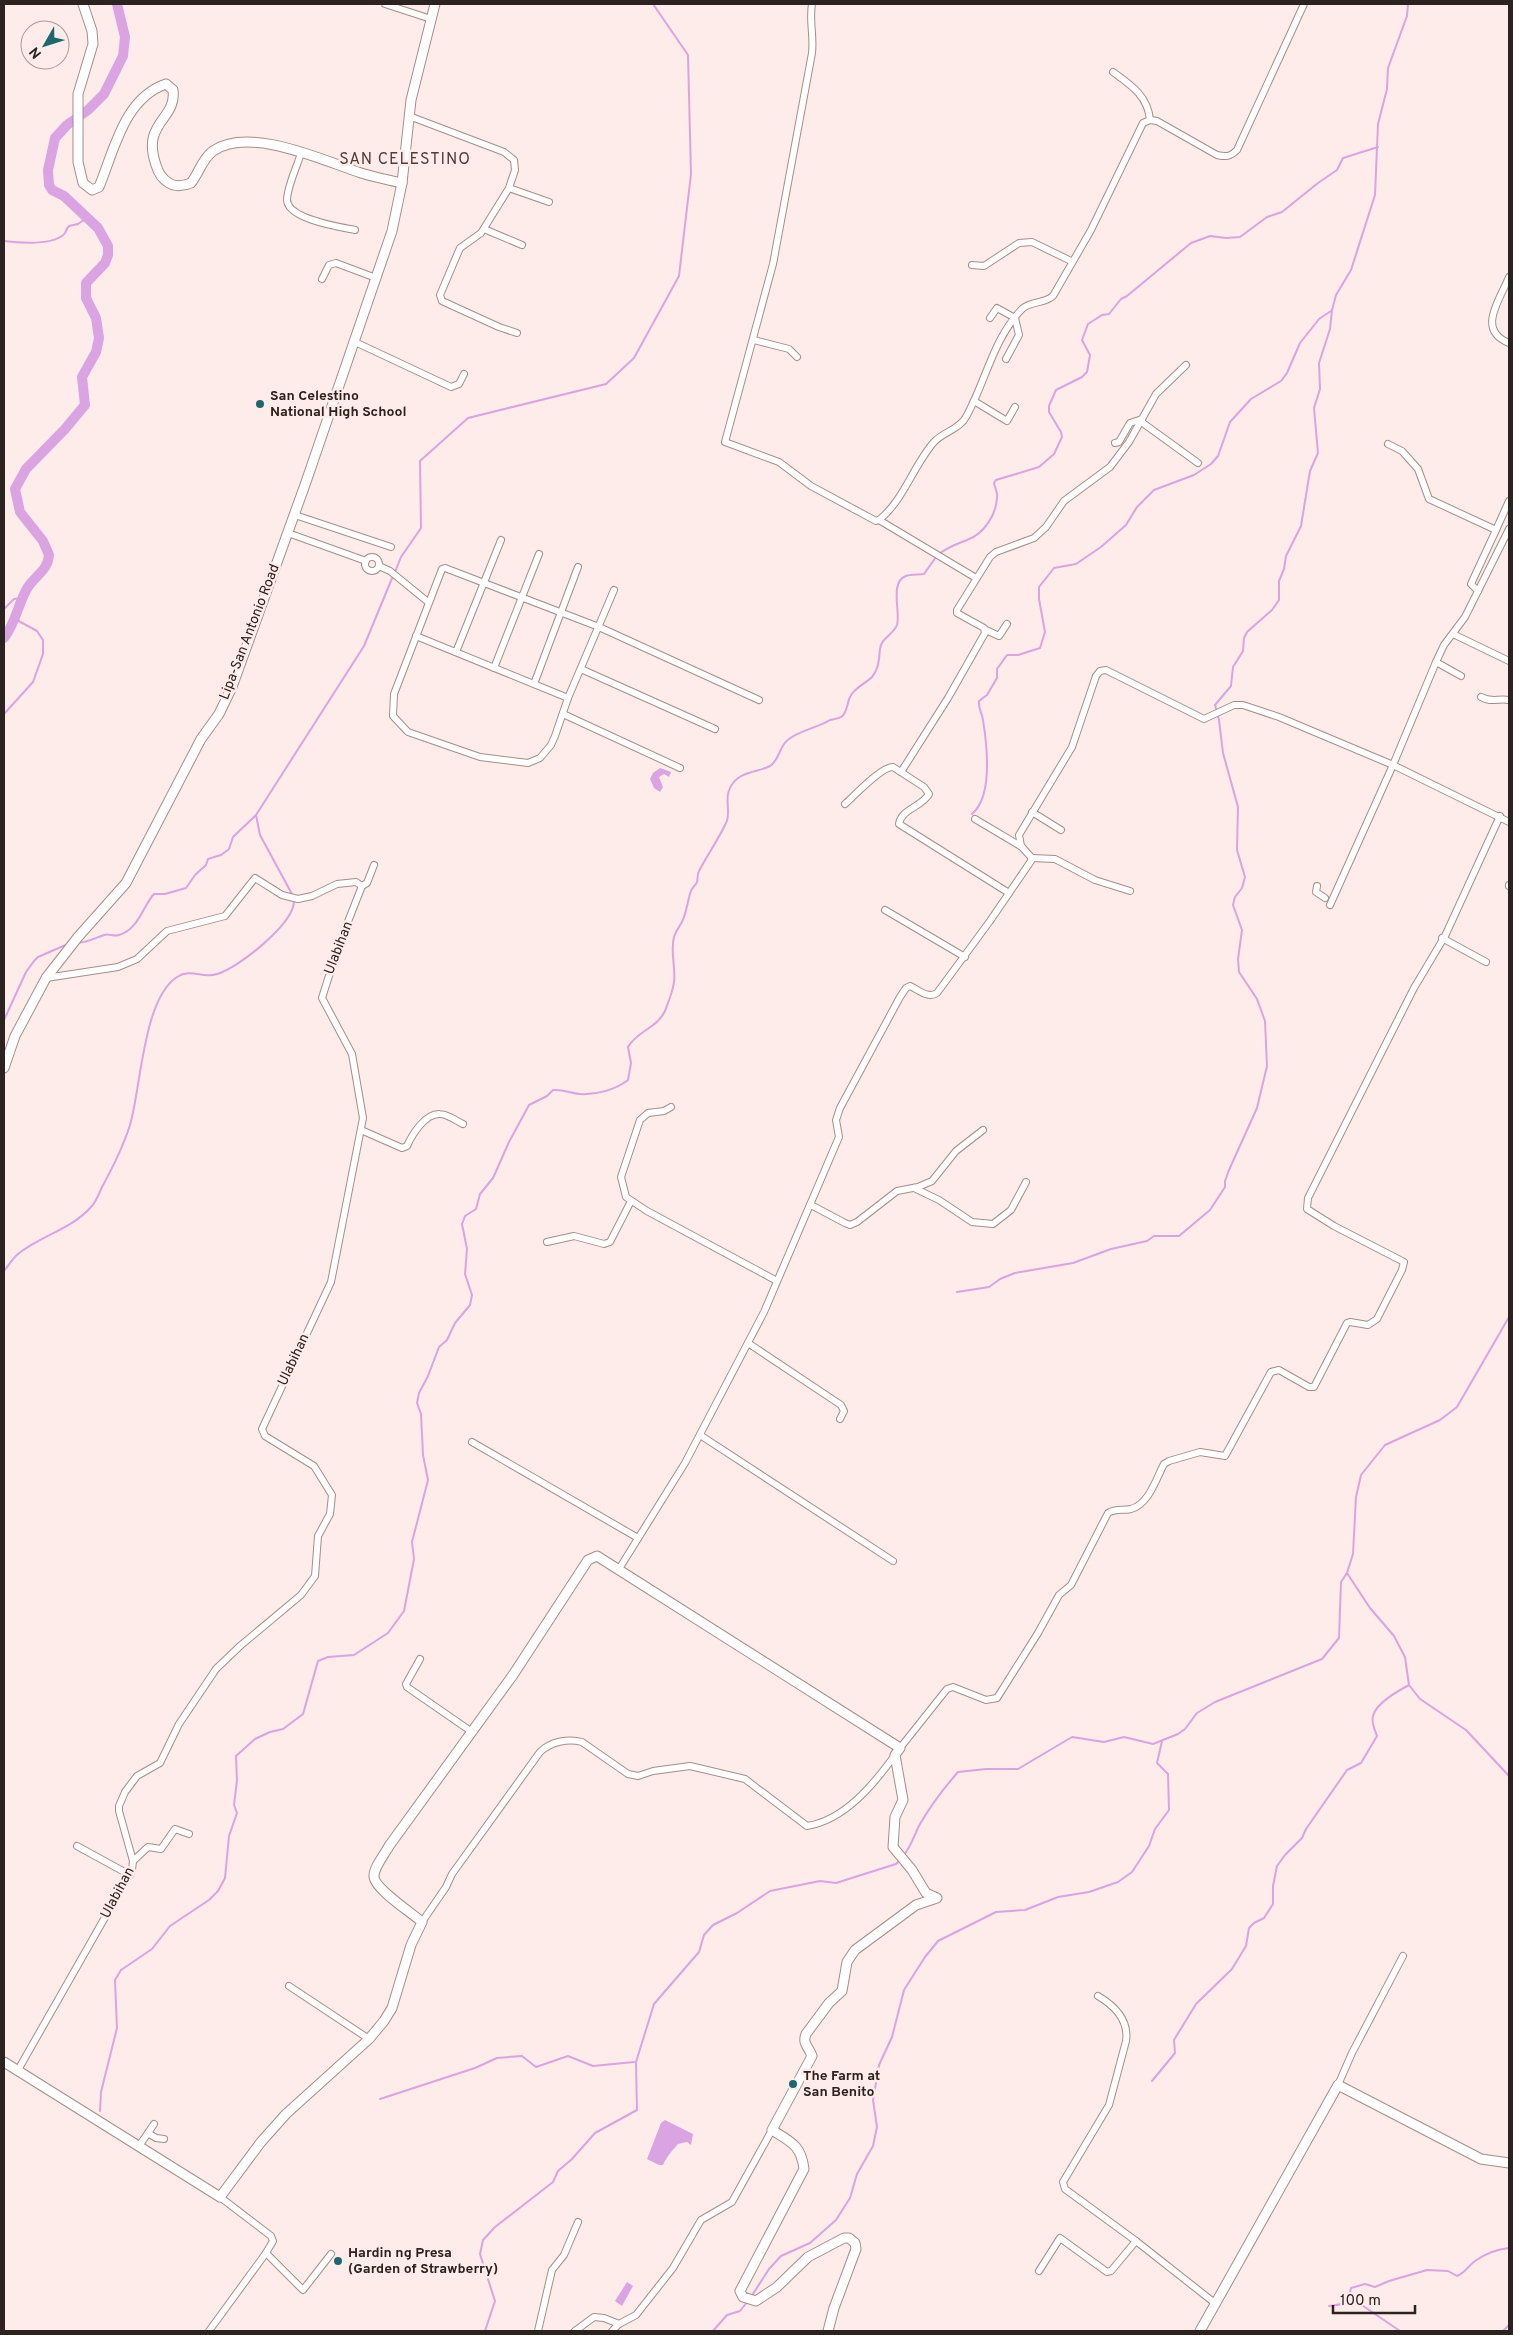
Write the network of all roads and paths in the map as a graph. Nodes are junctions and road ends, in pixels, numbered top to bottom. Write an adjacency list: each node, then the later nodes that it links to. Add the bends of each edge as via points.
1 (83, 4): 10 (street, via 93,44 78,94 80,176 86,187 92,190 99,187 129,116 141,101 166,84 173,90 172,106 158,125 151,142 157,169 170,184 179,186 191,182 207,155 222,147 258,142)
2 (385, 4): 6 (street)
3 (435, 4): 6 (street, Lipa-San Antonio Road)
4 (812, 4): 25 (street, via 812,53 773,264)
5 (1304, 4): 9 (street, via 1232,155 1217,155)
6 (431, 19): 8 (street, Lipa-San Antonio Road)
7 (1112, 72): 9 (street, via 1138,92 1147,105)
8 (408, 116): 11 (street, Lipa-San Antonio Road); 12 (street, via 510,156 515,164)
9 (1150, 120): 17 (street, via 1139,129 1090,230)
10 (301, 153): 11 (street); 15 (street, via 287,198 290,208 313,220)
11 (402, 183): 20 (street, Lipa-San Antonio Road, via 392,231)
12 (509, 188): 13 (street); 14 (street)
13 (550, 202)
14 (484, 229): 16 (street); 24 (street, via 460,248 440,298)
15 (355, 230)
16 (522, 245)
17 (1071, 260): 18 (street, via 1032,242 1025,242 984,266); 23 (street, via 1052,296 1023,308)
18 (972, 265)
19 (1509, 277): 27 (street, via 1493,313 1491,326 1495,334)
20 (376, 278): 21 (street, via 336,263 329,266); 26 (street, Lipa-San Antonio Road)
21 (322, 280)
22 (990, 318): 23 (street, via 997,308)
23 (1016, 318): 29 (street, via 1019,335); 32 (street, via 992,354 989,369)
24 (517, 333)
25 (754, 340): 28 (street, via 789,349); 40 (street, via 725,442 779,462 811,486)
26 (355, 342): 31 (street, via 446,386 456,386); 39 (street, Lipa-San Antonio Road)
27 (1509, 343)
28 (797, 357)
29 (1006, 358)
30 (1186, 365): 34 (street, via 1156,394)
31 (464, 374)
32 (974, 401): 33 (street, via 1008,421); 40 (street, via 962,423 934,443 895,502)
33 (1015, 407)
34 (1141, 420): 35 (street, via 1130,423 1119,442); 37 (street); 50 (street, via 1110,467 1064,501 1041,533 1025,543 996,552)
35 (1114, 443)
36 (1388, 444): 42 (street, via 1402,451 1418,469 1429,499)
37 (1198, 463)
38 (1509, 501): 42 (street)
39 (295, 514): 43 (street, Lipa-San Antonio Road); 45 (street)
40 (879, 520): 50 (street)
41 (1509, 529): 53 (street)
42 (1496, 530): 53 (street, via 1472,580 1471,584)
43 (288, 533): 47 (street); 95 (street, Lipa-San Antonio Road, via 232,687 219,714 201,739 126,883)
44 (501, 540): 51 (street)
45 (392, 547)
46 (539, 554): 54 (street)
47 (366, 561): 48 (street, via 374,557); 48 (street, via 370,570 374,571)
48 (379, 566): 55 (street)
49 (578, 567): 56 (street)
50 (976, 578): 59 (street, via 957,612)
51 (484, 582): 54 (street); 55 (street, via 443,568); 62 (street)
52 (614, 590): 58 (street)
53 (1478, 591): 60 (street)
54 (522, 597): 56 (street); 65 (street)
55 (428, 602): 61 (street)
56 (561, 612): 58 (street); 68 (street)
57 (1007, 624): 59 (street, via 999,636)
58 (599, 627): 66 (street); 71 (street)
59 (986, 630): 77 (street)
60 (1453, 634): 63 (street); 64 (street)
61 (416, 636): 62 (street); 73 (street, via 392,706 393,716 408,732 480,757 528,763 540,758 551,745)
62 (456, 652): 65 (street)
63 (1509, 661)
64 (1436, 662): 67 (street); 75 (street)
65 (494, 668): 68 (street)
66 (581, 669): 69 (street); 74 (street)
67 (1461, 676)
68 (534, 684): 69 (street)
69 (568, 698): 73 (street)
70 (1482, 698): 72 (street, via 1491,702)
71 (759, 700)
72 (1509, 700)
73 (562, 714): 76 (street)
74 (715, 729)
75 (1393, 765): 79 (street, via 1244,705 1234,705 1204,719 1106,670 1096,676 1072,747); 80 (street); 88 (street, via 1329,901 1316,892)
76 (680, 768)
77 (901, 772): 78 (street, via 888,767); 90 (street, via 929,794 919,806 901,818 899,824)
78 (845, 804)
79 (1032, 812): 83 (street); 84 (street, via 1019,835)
80 (1500, 816): 82 (street); 92 (street)
81 (975, 819): 84 (street)
82 (1509, 822)
83 (1061, 830)
84 (1024, 848): 85 (street)
85 (1032, 858): 89 (street, via 1055,859 1095,880); 90 (street)
86 (374, 865): 87 (street, Ulabihan, via 367,883)
87 (362, 886): 95 (street, via 356,882 337,884 298,899 282,895 255,878 225,916 167,931 137,959 118,966); 99 (street, Ulabihan, via 322,998 352,1054 363,1118)
88 (1317, 886)
89 (1130, 891)
90 (1009, 893): 93 (street)
91 (885, 910): 93 (street)
92 (1442, 938): 94 (street); 116 (street, via 1306,1204 1307,1209 1334,1226 1404,1262 1377,1319 1368,1325 1347,1323 1314,1387 1279,1370 1271,1372 1225,1456 1200,1452 1169,1461 1138,1507 1108,1513 1071,1585 1059,1594 997,1698 986,1700 953,1687 947,1689)
93 (965, 958): 104 (street, via 933,996 910,986 906,988 840,1108 836,1120 839,1137)
94 (1486, 962)
95 (46, 978): 96 (street, Lipa-San Antonio Road, via 16,1036)
96 (4, 1068)
97 (671, 1107): 103 (street, via 648,1113 640,1120 621,1177 623,1191)
98 (463, 1124): 99 (street, via 436,1114 415,1130 407,1146 402,1148)
99 (361, 1130): 119 (street, Ulabihan, via 331,1282 262,1429 266,1436 314,1466 332,1495 330,1514 318,1536 315,1576 302,1595 216,1669 179,1724 160,1763 137,1776 125,1792 119,1811)
100 (983, 1130): 102 (street, via 956,1151 938,1176)
101 (1026, 1182): 102 (street, via 1011,1210 994,1224 972,1222)
102 (914, 1188): 104 (street, via 896,1191 850,1224)
103 (631, 1201): 105 (street, via 610,1242 604,1244 574,1236); 106 (street)
104 (811, 1205): 106 (street)
105 (547, 1242)
106 (777, 1281): 107 (street)
107 (748, 1343): 108 (street, via 841,1405 844,1412); 109 (street)
108 (840, 1419)
109 (700, 1435): 111 (street); 112 (street)
110 (472, 1442): 111 (street)
111 (638, 1538): 113 (street)
112 (893, 1561)
113 (619, 1569): 115 (street, via 597,1556 588,1560); 116 (street)
114 (420, 1659): 115 (street, via 407,1687)
115 (472, 1732): 121 (street, via 389,1846 375,1871 374,1878 379,1887)
116 (898, 1752): 121 (street, via 870,1787 836,1816 827,1822 807,1826 745,1778 690,1766 638,1776 628,1774 582,1742 567,1740 550,1745 540,1752 477,1839); 130 (street, via 903,1800 895,1817 893,1847 926,1893 937,1898 916,1906 852,1954 847,1962 842,1991 828,2003 806,2034 806,2047 812,2056)
117 (189, 1834): 119 (street, via 175,1829 161,1849 148,1847)
118 (77, 1846): 120 (street)
119 (134, 1861): 120 (street, Ulabihan)
120 (130, 1875): 127 (street, Ulabihan)
121 (422, 1922): 125 (street, via 411,1945 392,2008)
122 (1403, 1956): 128 (street)
123 (289, 1986): 125 (street)
124 (1098, 1996): 137 (street, via 1120,2015 1128,2030 1126,2041 1109,2105 1063,2182 1065,2189)
125 (369, 2039): 135 (street, via 286,2114)
126 (4, 2062): 127 (street)
127 (18, 2070): 133 (street)
128 (1338, 2085): 134 (street, via 1481,2159); 141 (street)
129 (154, 2124): 131 (street)
130 (772, 2130): 142 (street, via 732,2202 701,2220 673,2268 636,2316); 147 (street, via 796,2145 804,2169 740,2291 743,2297 756,2300 777,2287 808,2257 849,2238 856,2249)
131 (148, 2133): 132 (street); 133 (street)
132 (164, 2139)
133 (138, 2146): 135 (street)
134 (1505, 2162)
135 (220, 2197): 138 (street, via 271,2236)
136 (578, 2222): 144 (street, via 564,2256 552,2270)
137 (1136, 2241): 140 (street, via 1107,2272 1060,2238); 141 (street)
138 (266, 2254): 139 (street, via 303,2290); 143 (street)
139 (331, 2254)
140 (1039, 2271)
141 (1216, 2304): 148 (street)
142 (619, 2324): 145 (street, via 594,2317); 146 (street)
143 (209, 2331)
144 (538, 2331)
145 (575, 2331)
146 (612, 2331)
147 (828, 2331)
148 (1200, 2331)

